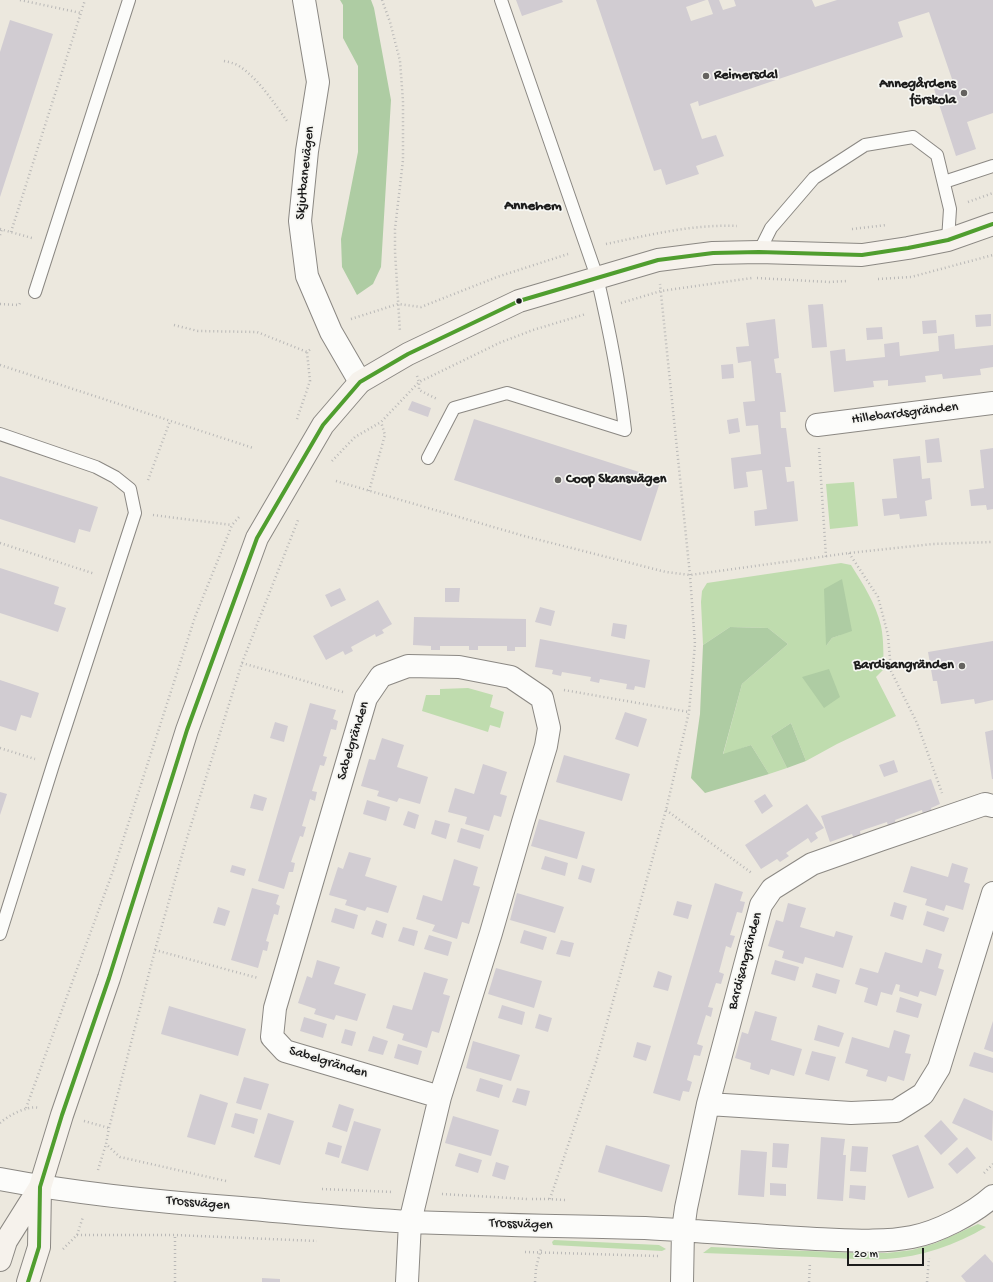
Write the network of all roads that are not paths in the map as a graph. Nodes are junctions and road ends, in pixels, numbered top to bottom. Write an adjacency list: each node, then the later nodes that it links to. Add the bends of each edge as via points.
1 (129, 0): 10 (lane)
2 (304, 0): 11 (street, Skjutbanevägen, via 318,82 307,151 300,221 307,276 331,332)
3 (501, 0): 9 (lane)
4 (993, 166): 5 (lane)
5 (944, 182): 7 (lane, via 950,208); 8 (lane, via 937,155 913,137 865,145 814,178 770,228)
6 (993, 224): 7 (street)
7 (948, 240): 8 (street, via 862,255)
8 (759, 252): 9 (street, via 713,253 658,260)
9 (597, 277): 11 (street, via 519,301 408,354); 15 (lane, via 620,385 625,430 507,393 454,408)
10 (35, 292)
11 (360, 382): 22 (street, via 323,425 257,538 187,730)
12 (993, 403): 13 (street, Hillebardsgränden)
13 (817, 425)
14 (0, 434): 18 (lane, via 115,476 130,490 135,513)
15 (428, 458)
16 (993, 806): 20 (street, Bardisangränden, via 985,804 812,864 772,889 761,905)
17 (993, 893): 20 (street, via 939,1068 923,1094 896,1112 851,1113)
18 (0, 934)
19 (440, 1097): 19 (street, Sabelgränden, via 492,933 549,728 542,698 511,677 459,667 408,666 381,676 366,698 275,1008 272,1037 285,1051); 24 (street)
20 (708, 1104): 25 (street, Bardisangränden)
21 (0, 1179): 22 (street, Trossvägen)
22 (40, 1187): 24 (street, Trossvägen, via 180,1203); 26 (street, via 6,1241); 27 (street, via 39,1247)
23 (991, 1202): 25 (street, Trossvägen, via 914,1237 881,1241)
24 (410, 1222): 25 (street, Trossvägen); 28 (street)
25 (683, 1230): 29 (street, Bardisangränden)
26 (0, 1260)
27 (28, 1282)
28 (407, 1282)
29 (682, 1282)

